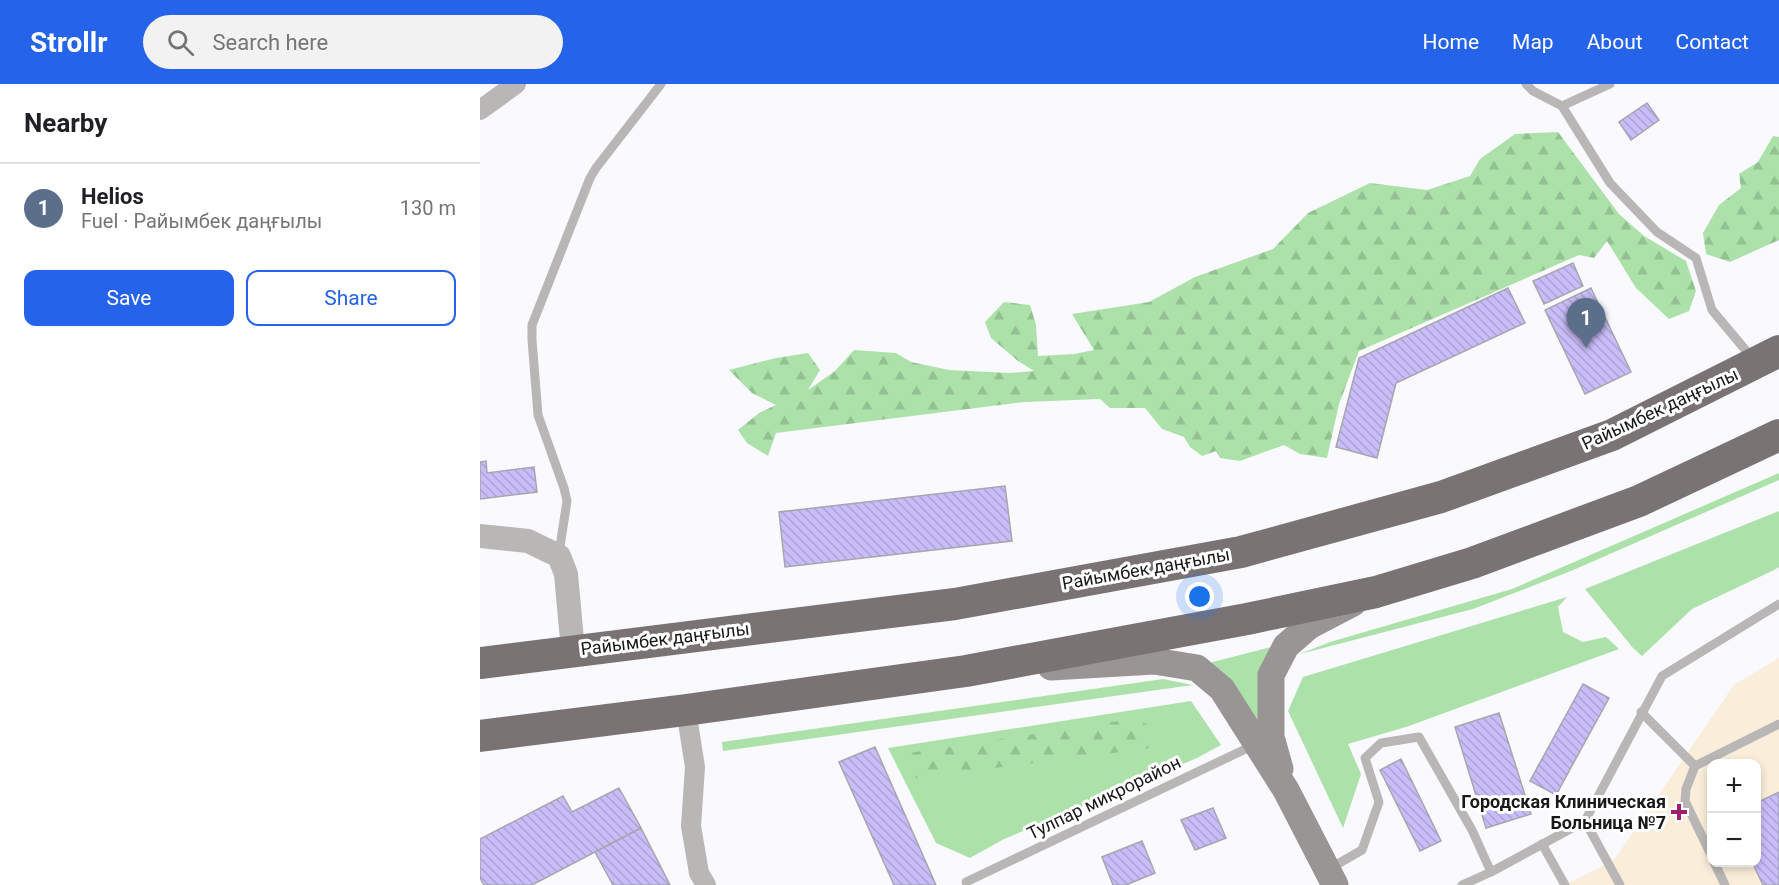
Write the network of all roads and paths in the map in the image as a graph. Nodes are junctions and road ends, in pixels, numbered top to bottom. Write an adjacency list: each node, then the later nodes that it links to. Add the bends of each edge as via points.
1 (516, 84): 6 (street)
2 (661, 84): 11 (lane, via 590,178 532,325 538,416 567,501)
3 (1527, 84): 5 (lane)
4 (1610, 84): 5 (lane)
5 (1562, 106): 8 (lane, via 1610,183 1657,232 1696,258 1712,310)
6 (480, 110)
7 (1779, 333): 8 (main road)
8 (1768, 357): 14 (highway, Райымбек даңғылы, via 1612,435 1441,497 1241,552 955,604)
9 (1779, 435): 12 (highway, via 1638,501 1472,563)
10 (480, 536): 11 (street, via 528,541)
11 (558, 556): 14 (street, via 566,574)
12 (1376, 592): 16 (highway); 23 (main road, via 1309,626 1286,646 1271,675 1271,737)
13 (1779, 603): 18 (lane, via 1662,676)
14 (573, 651): 15 (highway, Райымбек даңғылы)
15 (480, 663)
16 (966, 672): 17 (highway); 21 (main road, via 1154,661 1197,668 1222,689)
17 (686, 711): 20 (highway); 31 (street, via 695,767 691,826 699,873)
18 (1641, 712): 22 (lane); 24 (lane)
19 (1779, 724): 22 (lane)
20 (480, 736)
21 (1256, 744): 23 (main road); 30 (lane, Тулпар микрорайон)
22 (1695, 766): 26 (lane, via 1685,801)
23 (1286, 790): 29 (main road)
24 (1585, 821): 25 (lane); 34 (lane)
25 (1542, 844): 28 (lane); 33 (lane)
26 (1707, 847)
27 (1716, 867): 35 (lane)
28 (1491, 872): 29 (lane, via 1419,737 1381,743 1365,758 1378,802 1362,850); 32 (lane)
29 (1331, 877)
30 (966, 882)
31 (706, 885)
32 (1462, 885)
33 (1565, 885)
34 (1620, 885)
35 (1725, 885)

